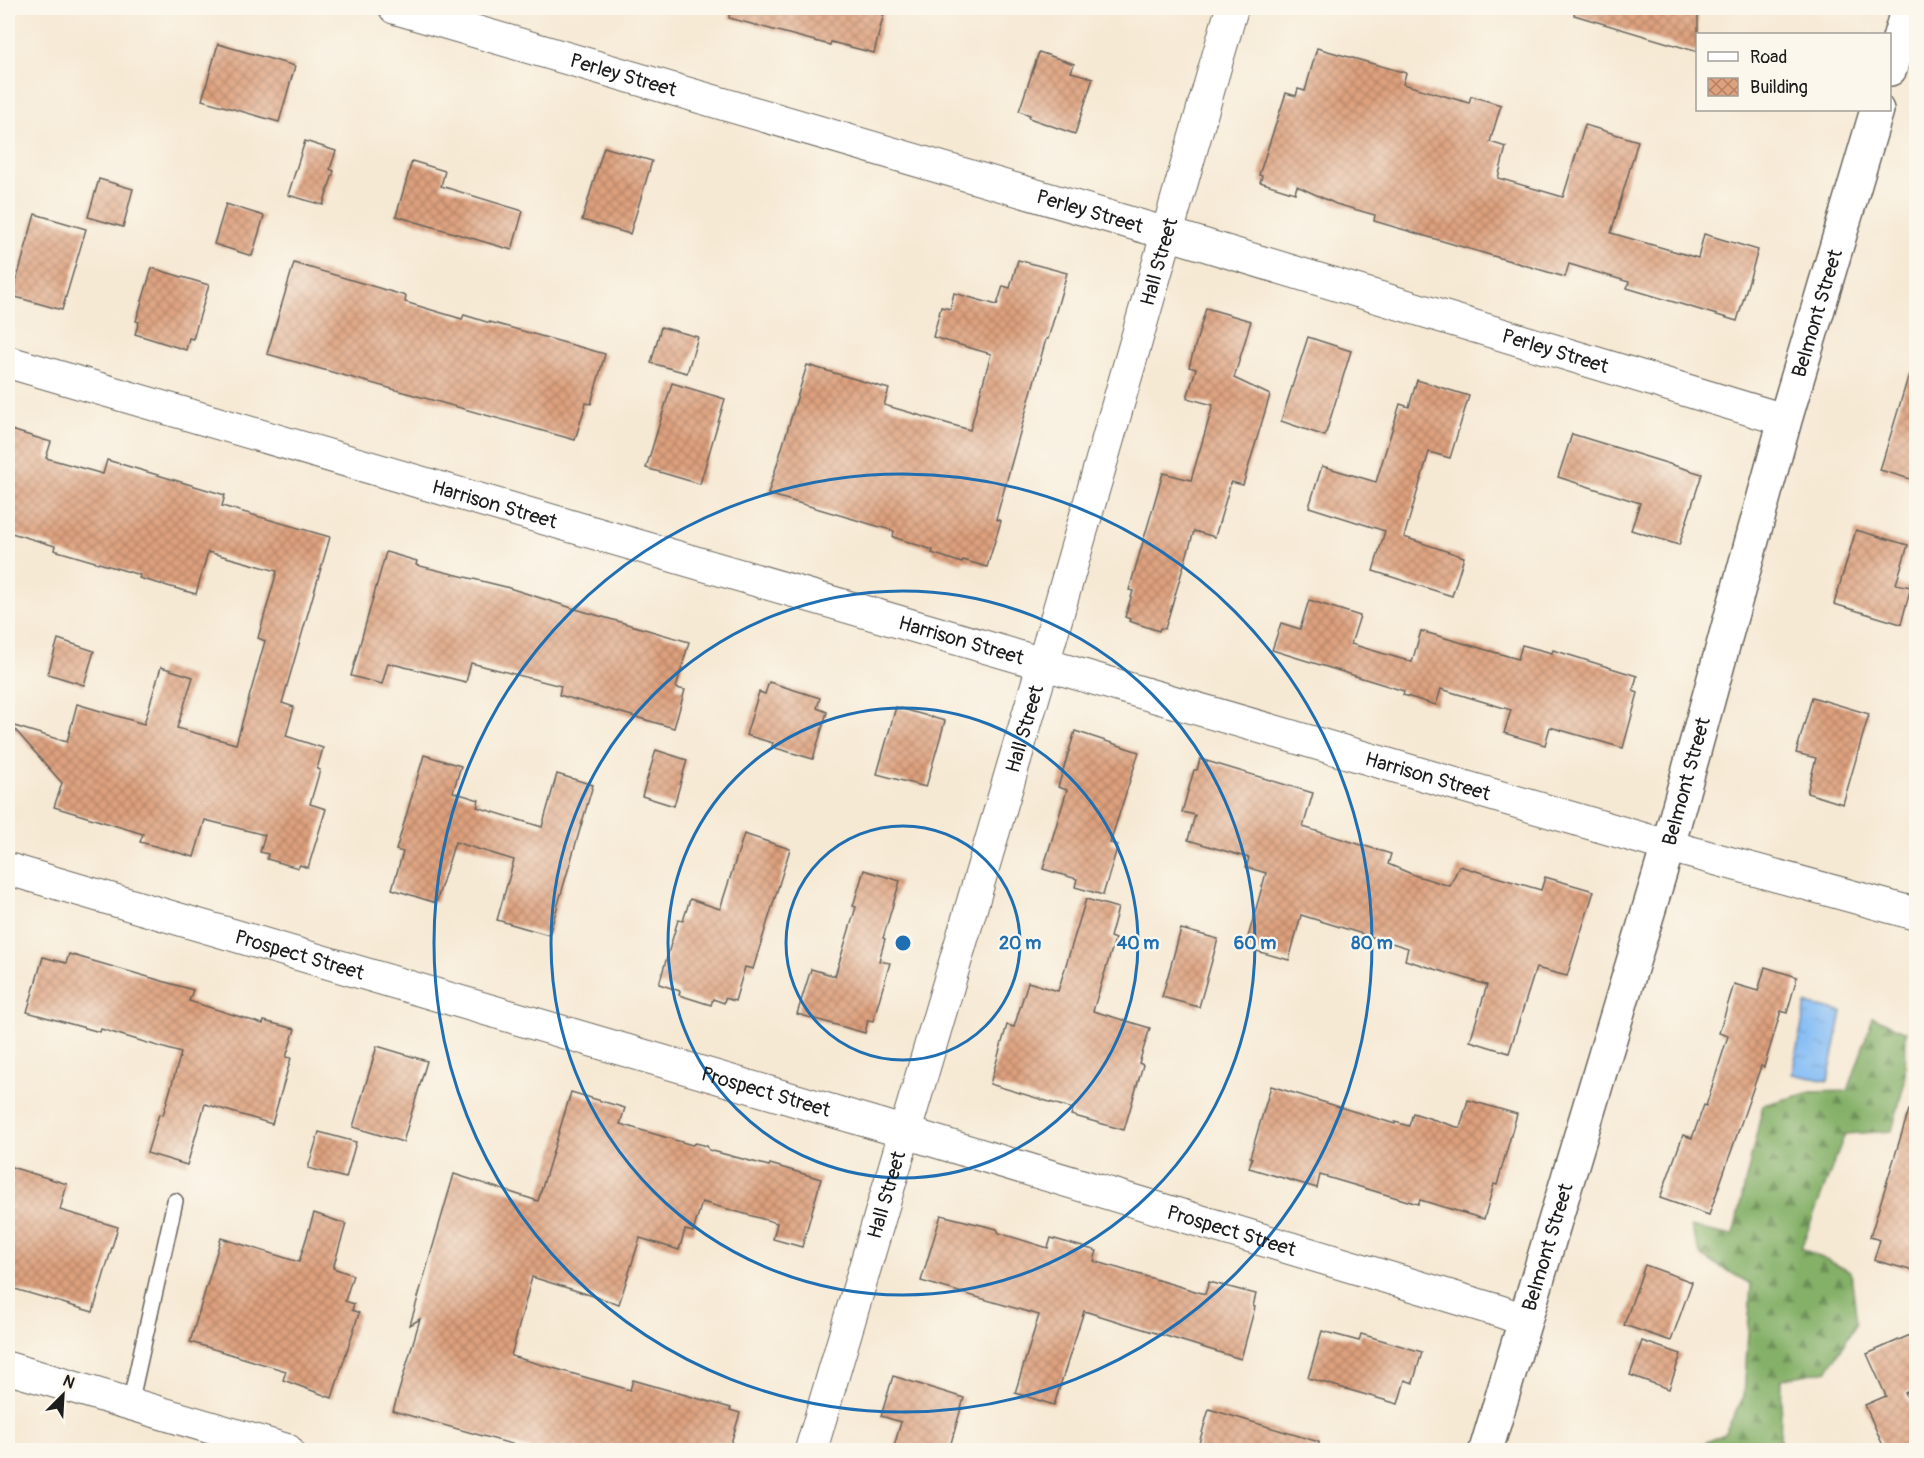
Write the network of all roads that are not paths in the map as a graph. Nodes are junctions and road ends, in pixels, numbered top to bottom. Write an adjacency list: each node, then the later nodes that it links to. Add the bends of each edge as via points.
1 (394, 8): 6 (street, Perley Street)
2 (1232, 8): 6 (street, Hall Street)
3 (1908, 8): 4 (street)
4 (1891, 66)
5 (1877, 111): 8 (street, Belmont Street)
6 (1165, 233): 8 (street, Perley Street); 9 (street, Hall Street)
7 (8, 362): 9 (street, Harrison Street)
8 (1785, 420): 10 (street, Belmont Street)
9 (1044, 664): 10 (street, Harrison Street); 13 (street, Hall Street)
10 (1668, 846): 12 (street, Harrison Street); 15 (street, Belmont Street)
11 (8, 869): 13 (street, Prospect Street)
12 (1917, 914)
13 (904, 1132): 15 (street, Prospect Street); 19 (street, Hall Street)
14 (175, 1202): 17 (lane)
15 (1524, 1320): 20 (street, Belmont Street)
16 (8, 1368): 17 (street)
17 (130, 1404): 18 (street)
18 (287, 1450)
19 (811, 1450)
20 (1486, 1450)

